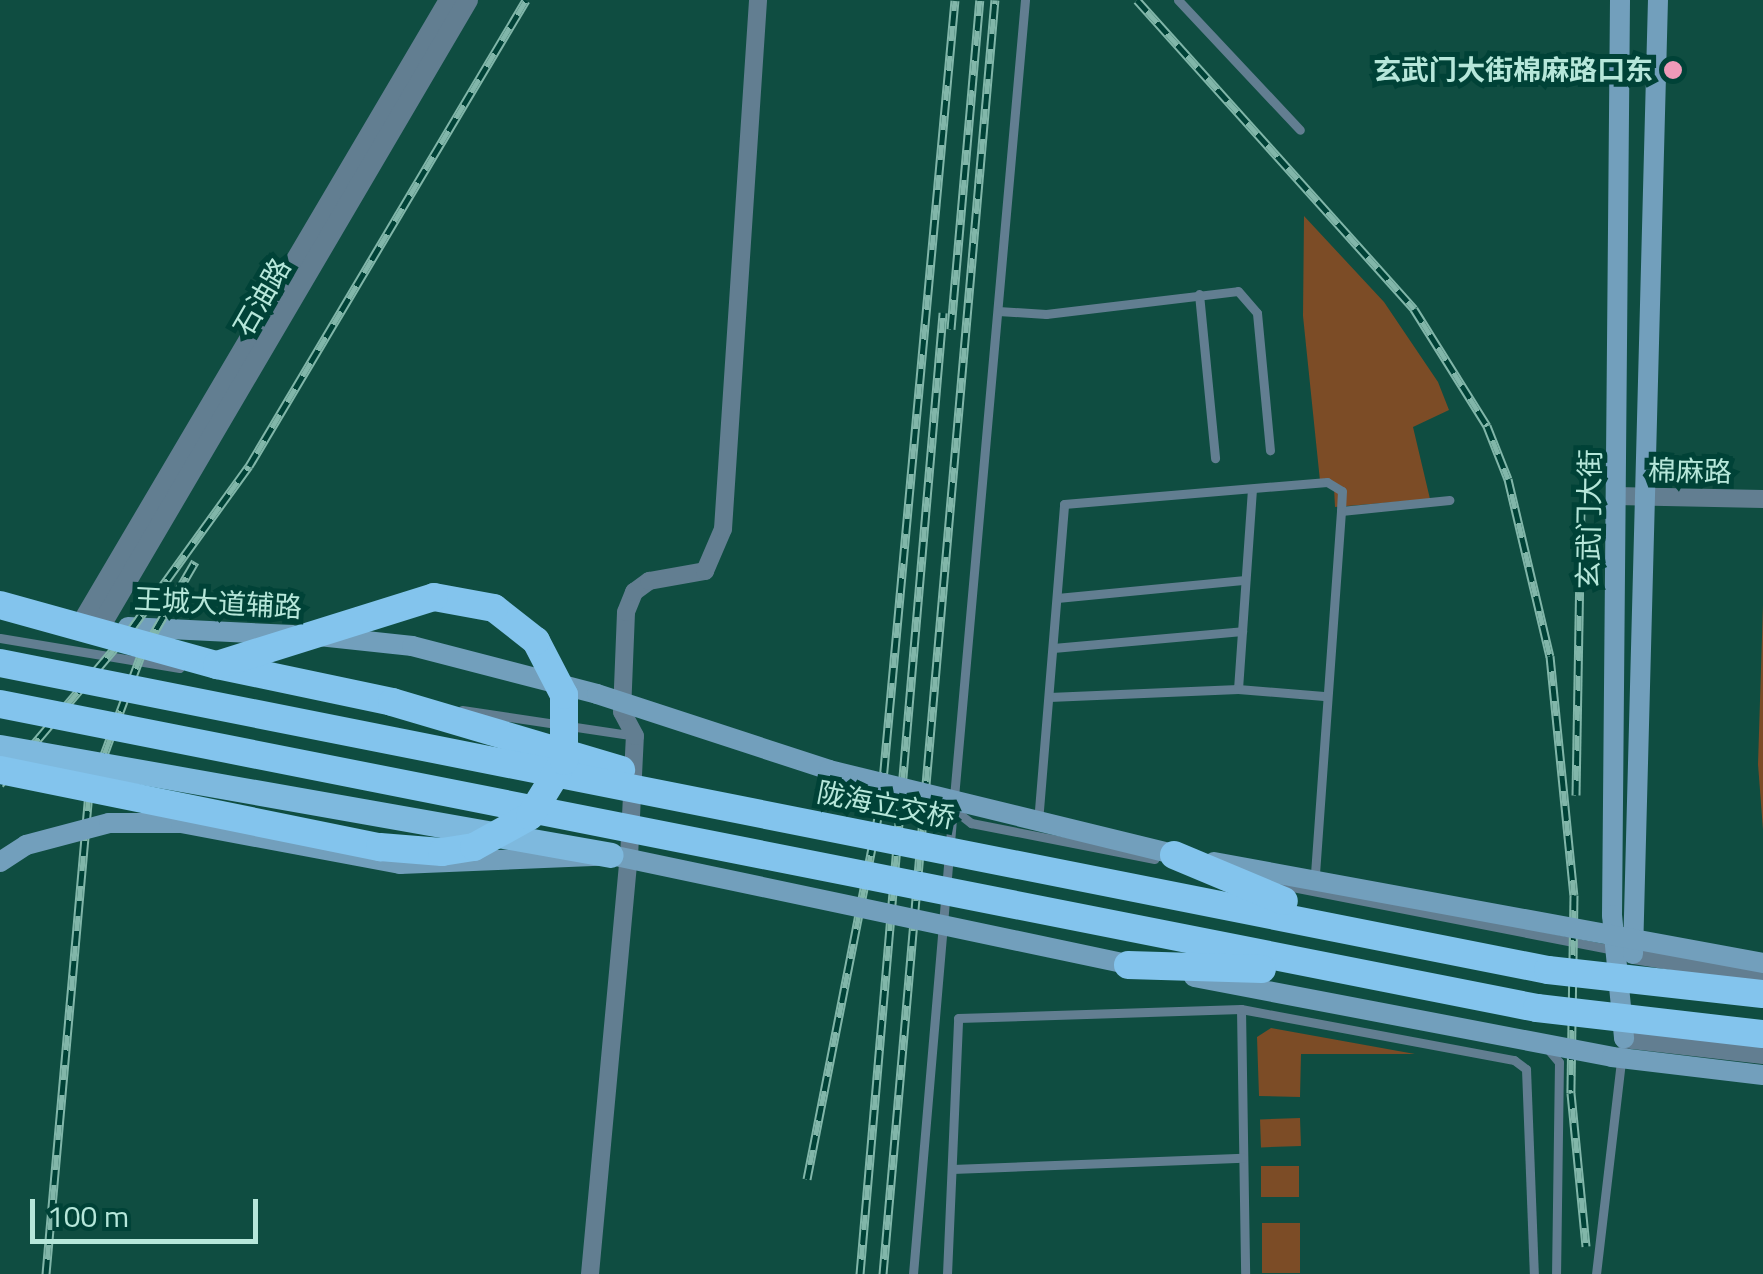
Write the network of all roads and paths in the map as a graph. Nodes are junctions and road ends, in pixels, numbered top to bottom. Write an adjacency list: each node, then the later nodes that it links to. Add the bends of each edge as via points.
1 (758, 0): 31 (street, via 722,530 705,571 649,581 634,592 626,612 622,712)
2 (1025, 0): 9 (lane)
3 (1178, 0): 7 (lane)
4 (1620, 0): 13 (main road, 玄武门大街)
5 (1658, 0): 14 (main road, 玄武门大街)
6 (460, 1): 21 (street, 石油路)
7 (1300, 130)
8 (1199, 294): 9 (lane, via 1046,314); 10 (lane, via 1238,290 1257,313); 11 (lane)
9 (998, 312): 34 (lane)
10 (1270, 450)
11 (1215, 458)
12 (1252, 489): 17 (lane, via 1327,482 1342,491); 18 (lane); 19 (lane, via 1064,504)
13 (1616, 496): 14 (street, 棉麻路); 43 (main road, 玄武门大街)
14 (1647, 498): 15 (street, 棉麻路); 43 (main road, 玄武门大街)
15 (1763, 499)
16 (1449, 500): 17 (lane)
17 (1341, 511): 28 (lane)
18 (1246, 580): 19 (lane); 22 (lane)
19 (1057, 598): 24 (lane)
20 (0, 603): 21 (main road, 王城大道辅路); 26 (highway, bridge)
21 (93, 620): 38 (main road, 王城大道辅路, bridge, via 155,634 315,636 412,646 598,694 829,770)
22 (1242, 631): 24 (lane); 27 (lane)
23 (0, 638): 31 (lane)
24 (1052, 648): 29 (lane)
25 (0, 663): 35 (highway, 陇海立交桥, bridge)
26 (217, 665): 33 (highway, bridge, via 382,608 434,597 482,605 515,621 550,663 568,718 564,761 530,816 474,847 442,852 380,848); 35 (highway, bridge, via 392,702)
27 (1238, 690): 28 (lane); 29 (lane)
28 (1324, 696): 40 (lane)
29 (1049, 697): 36 (lane)
30 (0, 704): 46 (highway, bridge)
31 (635, 736): 57 (street)
32 (0, 747): 37 (main road, bridge)
33 (0, 770)
34 (953, 810): 36 (lane, via 971,823); 42 (lane)
35 (820, 825): 41 (highway, 陇海立交桥, bridge)
36 (1037, 836): 40 (lane)
37 (611, 854): 39 (main road, bridge, via 400,864 181,823 110,823 26,845); 45 (main road, bridge)
38 (1174, 855): 41 (highway, bridge); 44 (main road, 王城大道辅路, bridge)
39 (0, 862)
40 (1314, 891): 43 (lane)
41 (1336, 922): 49 (highway, 陇海立交桥, bridge, via 1548,970)
42 (943, 923): 48 (lane); 58 (lane)
43 (1623, 952): 47 (street); 51 (main road, 玄武门大街)
44 (1763, 963)
45 (1128, 964): 46 (highway, bridge); 48 (main road, bridge)
46 (1348, 971): 51 (highway, bridge)
47 (1763, 975)
48 (1270, 991): 54 (main road, bridge, via 1612,1057); 62 (lane, via 1552,1050 1559,1062)
49 (1763, 994)
50 (1242, 1009): 55 (lane); 56 (lane, via 958,1018); 61 (lane, via 1514,1060 1526,1069)
51 (1624, 1030): 52 (highway, bridge); 53 (street); 63 (lane)
52 (1763, 1034)
53 (1763, 1054)
54 (1763, 1075)
55 (1244, 1158): 56 (lane); 60 (lane)
56 (952, 1169): 59 (lane)
57 (590, 1274)
58 (913, 1274)
59 (947, 1274)
60 (1245, 1274)
61 (1534, 1274)
62 (1556, 1274)
63 (1596, 1274)

